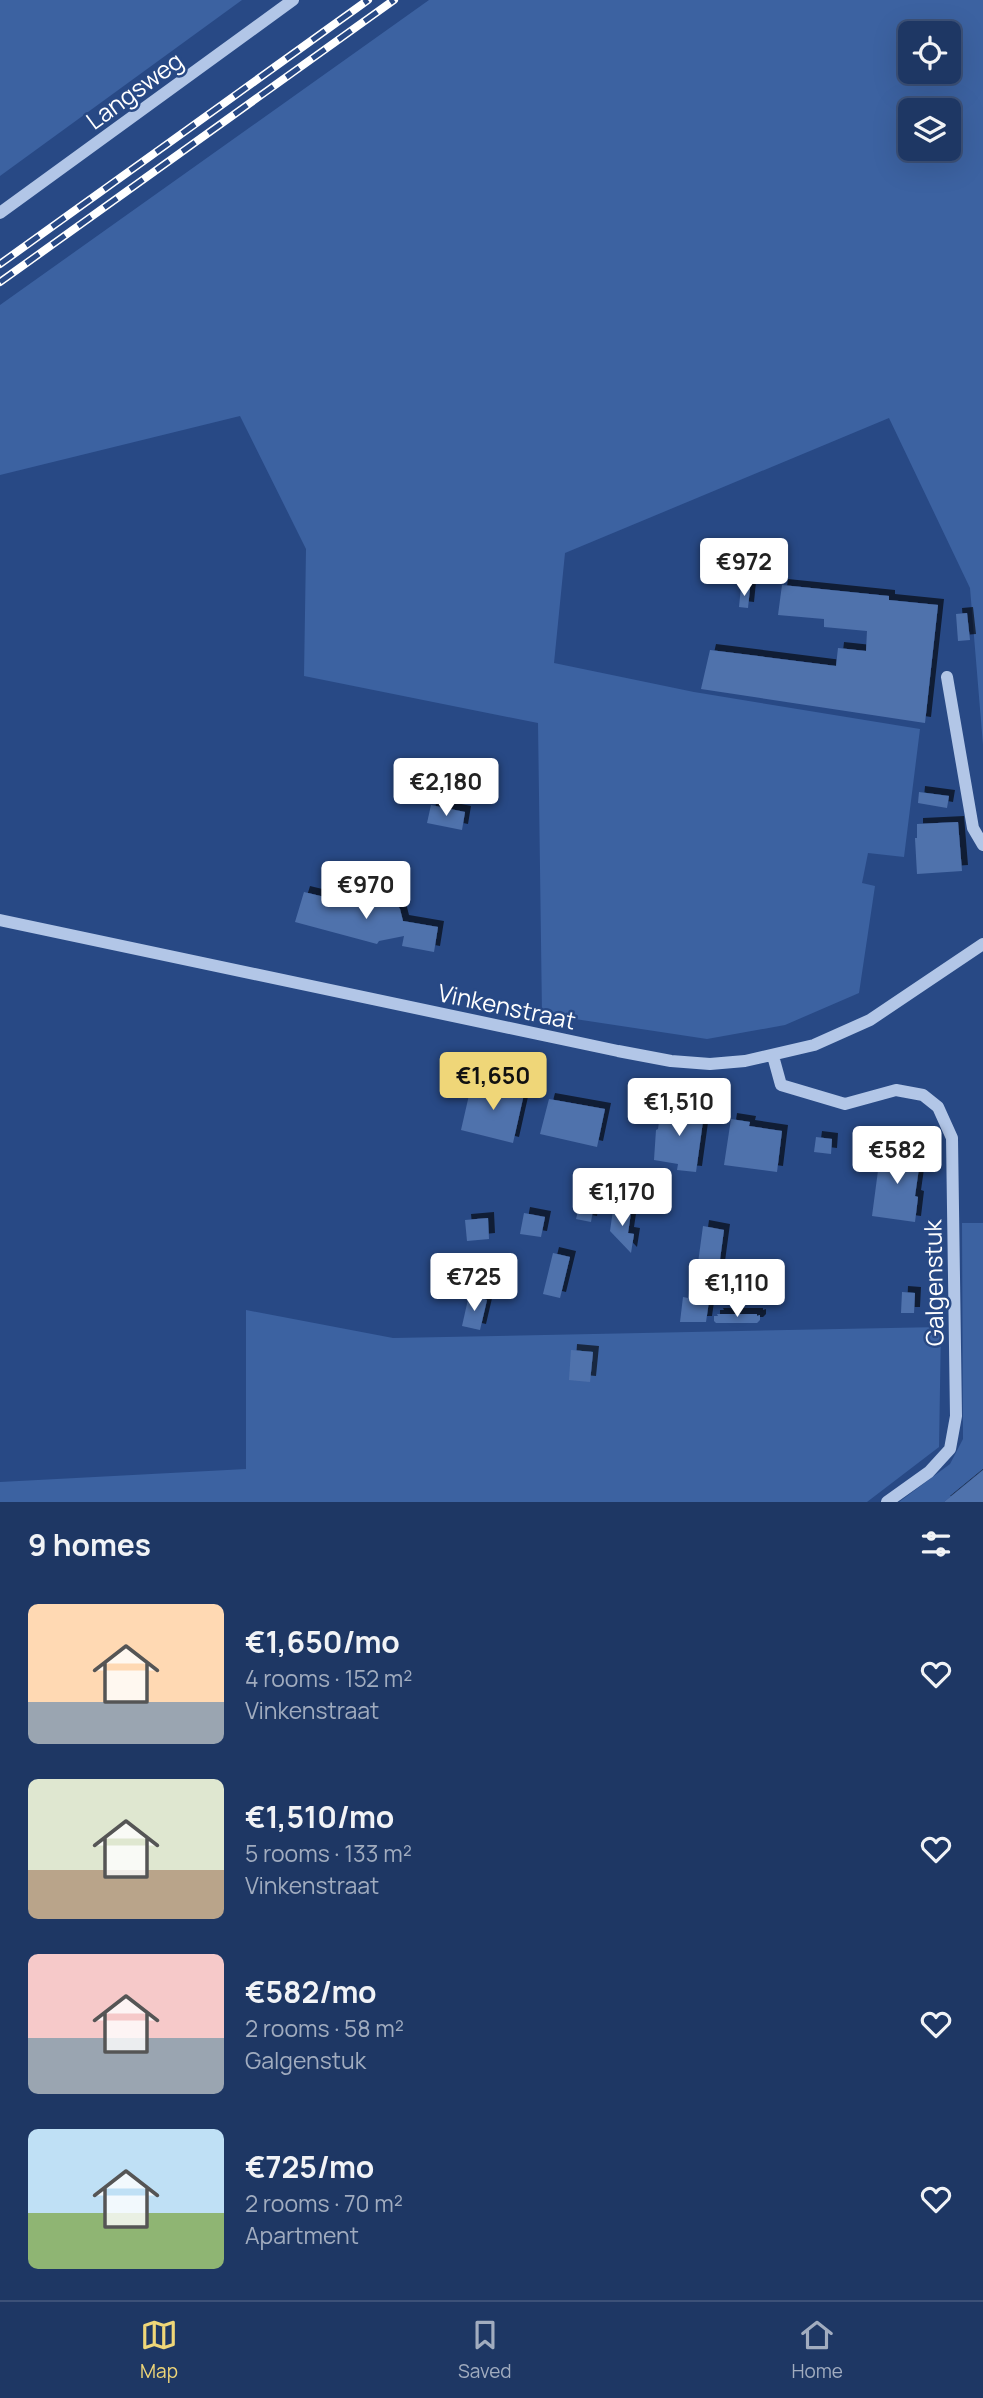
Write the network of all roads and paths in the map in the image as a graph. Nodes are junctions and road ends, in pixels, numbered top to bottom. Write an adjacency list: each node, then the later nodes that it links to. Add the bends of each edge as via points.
1 (293, 0): 2 (street, Langsweg)
2 (0, 213)
3 (947, 677): 4 (street, via 973,828)
4 (983, 845)
5 (0, 920): 7 (street, Vinkenstraat, via 658,1058 710,1063)
6 (983, 944): 7 (street, Vinkenstraat, via 870,1020 814,1045)
7 (774, 1056): 8 (street, Galgenstuk, via 781,1085 845,1104 896,1090 923,1095 938,1107 952,1138 956,1416 950,1449 929,1472)
8 (887, 1502)

